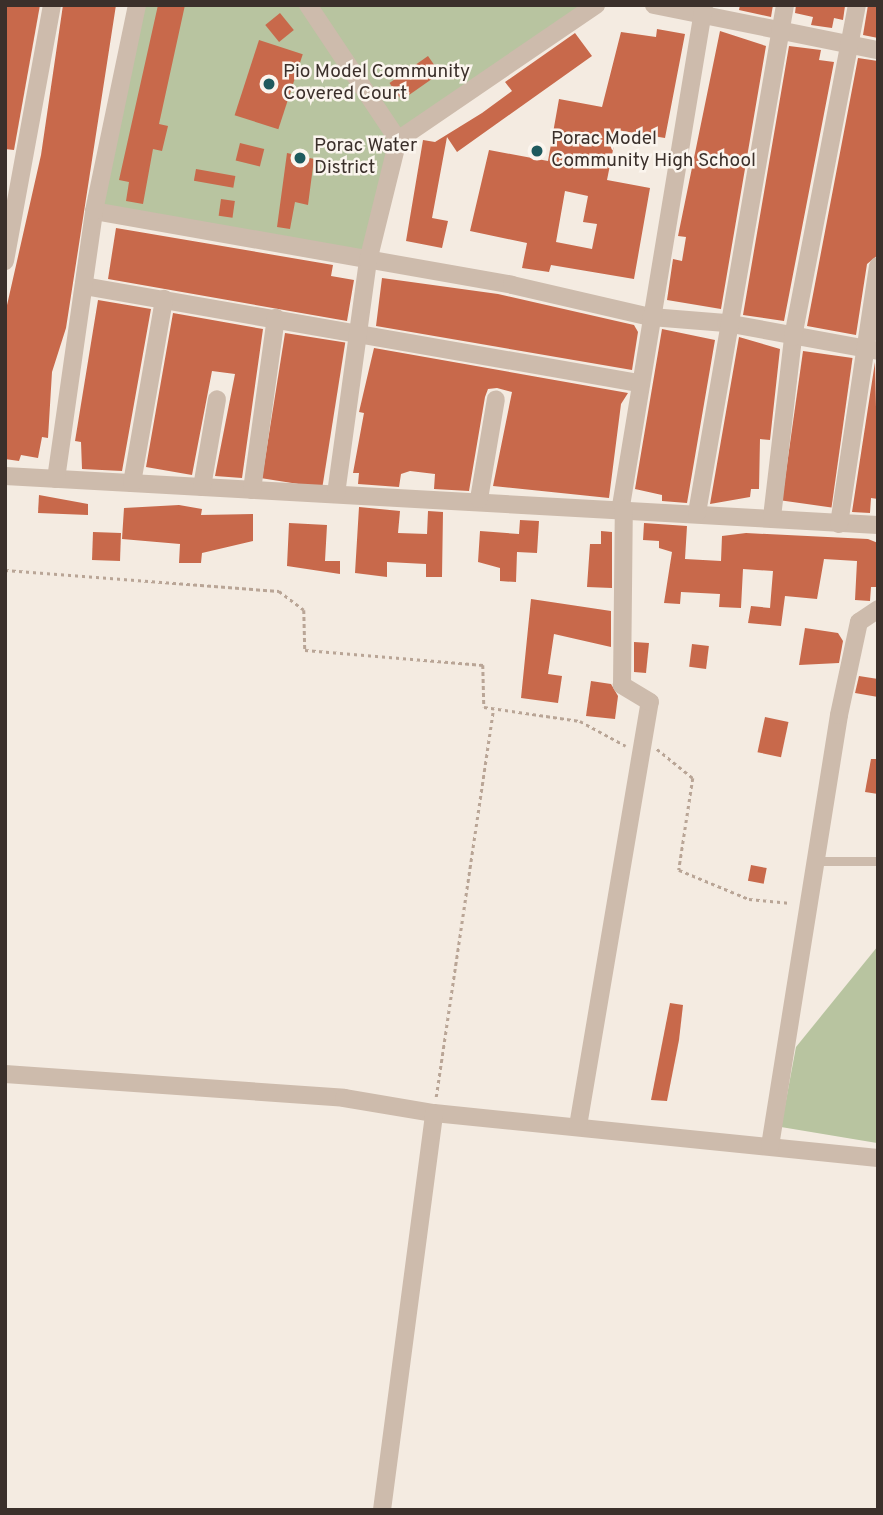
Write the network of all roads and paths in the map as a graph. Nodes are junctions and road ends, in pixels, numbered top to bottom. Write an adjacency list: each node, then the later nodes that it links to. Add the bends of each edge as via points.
1 (52, 5): 14 (street)
2 (137, 5): 13 (street)
3 (308, 5): 12 (street)
4 (654, 5): 8 (street)
5 (785, 5): 9 (street)
6 (857, 5): 10 (street)
7 (590, 6): 12 (street)
8 (703, 10): 9 (street); 20 (street)
9 (781, 29): 10 (street); 22 (street)
10 (850, 43): 11 (street); 24 (street)
11 (878, 50)
12 (398, 140): 16 (street)
13 (94, 211): 16 (street); 18 (street)
14 (8, 226): 15 (street)
15 (5, 261)
16 (368, 261): 20 (street); 23 (street)
17 (878, 266): 25 (street)
18 (84, 286): 19 (street); 30 (street)
19 (163, 299): 21 (street); 31 (street)
20 (651, 317): 22 (street); 26 (street)
21 (276, 318): 23 (street); 33 (street)
22 (726, 323): 24 (street); 37 (street)
23 (359, 337): 26 (street); 34 (street)
24 (793, 337): 25 (street); 38 (street)
25 (870, 350): 39 (street)
26 (638, 383): 36 (street)
27 (217, 399): 32 (street)
28 (496, 399): 35 (street)
29 (5, 476): 30 (street)
30 (56, 479): 31 (street)
31 (132, 483): 32 (street)
32 (202, 487): 33 (street)
33 (251, 490): 34 (street)
34 (336, 494): 35 (street)
35 (479, 499): 36 (street)
36 (622, 507): 37 (street); 51 (street, via 622,685 650,702)
37 (697, 513): 38 (street)
38 (772, 517): 39 (street)
39 (839, 524): 40 (street)
40 (878, 525)
41 (5, 570): 43 (path, via 279,591 304,610 305,650 483,665 484,706)
42 (878, 609): 46 (street, via 859,622)
43 (493, 709): 44 (path, via 580,722 614,742); 50 (path)
44 (640, 747)
45 (651, 748): 48 (path, via 693,778 680,870 749,899)
46 (814, 861): 47 (lane); 48 (street)
47 (878, 861)
48 (806, 905): 52 (street)
49 (5, 1074): 50 (street, via 344,1098)
50 (434, 1114): 51 (street); 54 (street)
51 (578, 1126): 52 (street)
52 (771, 1146): 53 (street)
53 (878, 1158)
54 (382, 1510)

